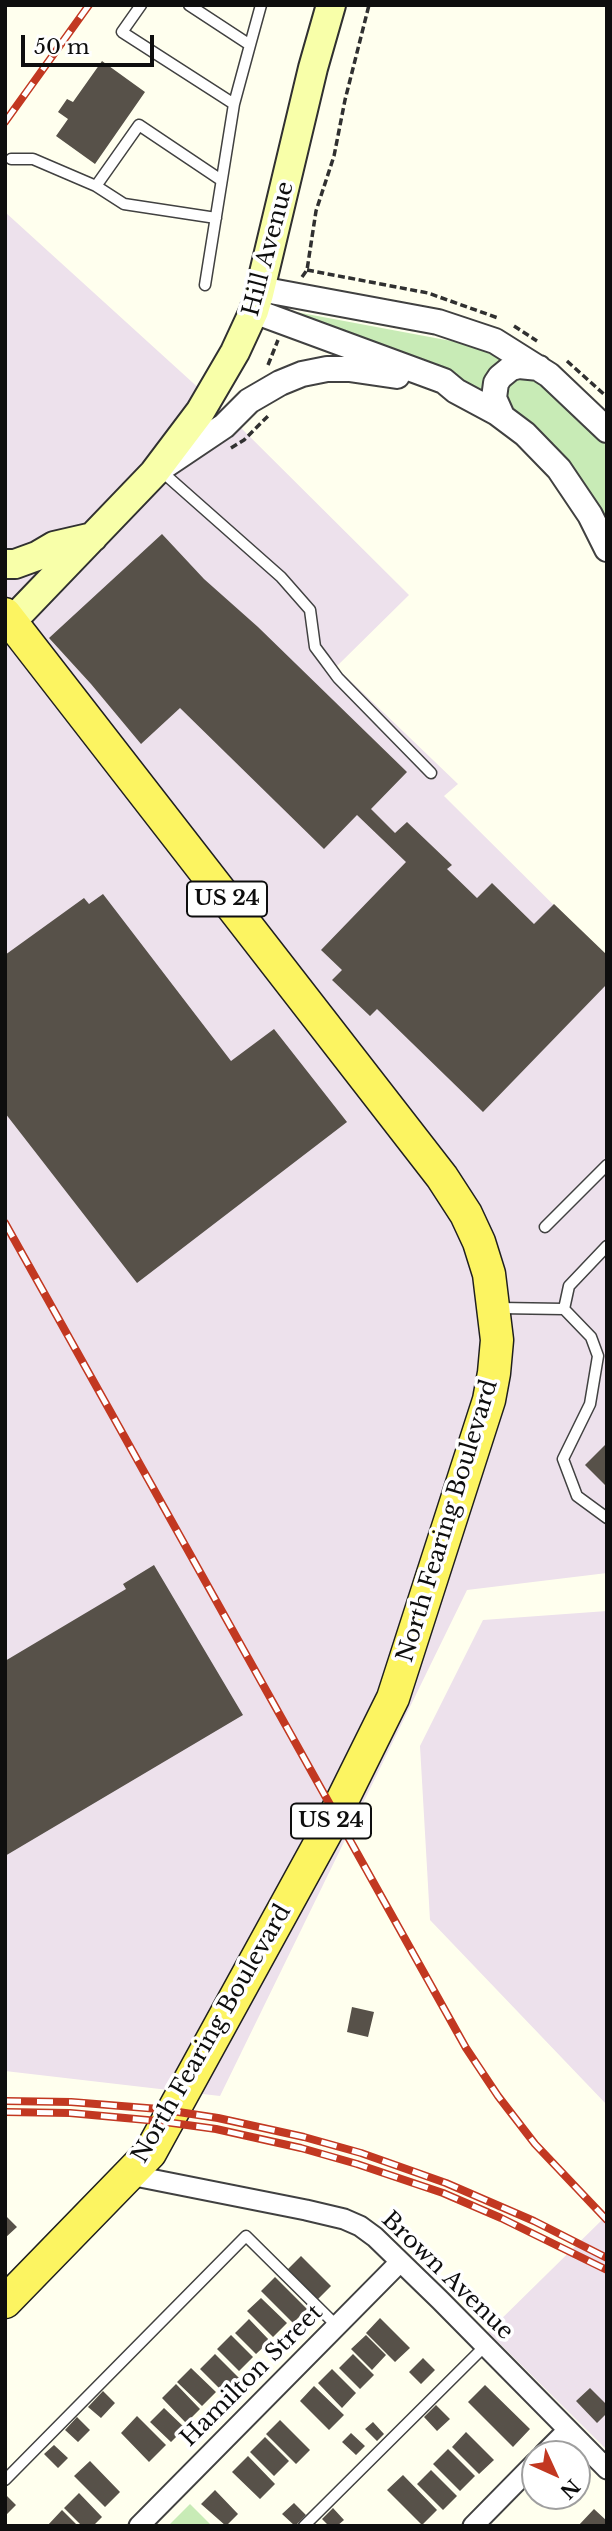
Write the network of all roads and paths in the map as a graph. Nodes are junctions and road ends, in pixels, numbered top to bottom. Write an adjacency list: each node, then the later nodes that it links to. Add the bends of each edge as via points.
1 (141, 5): 7 (lane, via 122,32)
2 (190, 5): 6 (lane)
3 (261, 5): 6 (lane)
4 (331, 5): 14 (main road, Hill Avenue)
5 (369, 5): 12 (path, via 334,156 316,211)
6 (250, 45): 7 (lane)
7 (234, 104): 9 (lane)
8 (10, 159): 10 (lane, via 33,159)
9 (222, 180): 10 (lane, via 139,125); 11 (lane)
10 (96, 186): 11 (lane, via 124,204)
11 (216, 218): 13 (lane)
12 (307, 271)
13 (205, 285)
14 (257, 300): 15 (street, via 453,326 495,341); 16 (street, via 444,381); 19 (main road, Hill Avenue, via 235,352 200,412)
15 (539, 368): 17 (street, via 519,366 500,377 494,398); 18 (street, via 564,386)
16 (456, 391): 17 (street); 19 (street, via 362,370 315,370 260,394 224,426)
17 (502, 416): 21 (street, via 559,469)
18 (607, 430)
19 (157, 471): 20 (main road, Hill Avenue); 24 (lane, via 281,577 310,610 315,647 338,678)
20 (93, 537): 22 (main road); 23 (main road, Hill Avenue)
21 (607, 549)
22 (5, 564)
23 (8, 618): 28 (main road, North Fearing Boulevard / US 24, via 442,1177 479,1241)
24 (431, 773)
25 (607, 1164): 26 (lane)
26 (545, 1227)
27 (607, 1246): 29 (lane, via 569,1286)
28 (495, 1308): 29 (lane); 31 (main road, North Fearing Boulevard / US 24, via 497,1340 489,1400 393,1698 330,1825 168,2121 150,2153)
29 (564, 1309): 30 (lane, via 591,1337 598,1356 590,1404 563,1459 577,1496)
30 (607, 1518)
31 (130, 2175): 32 (street, Brown Avenue, via 344,2219 368,2231); 33 (main road, US 24)
32 (400, 2262): 34 (street, Hamilton Street); 35 (street, Brown Avenue)
33 (5, 2302)
34 (337, 2326): 40 (lane, via 246,2236); 41 (street, Hamilton Street)
35 (485, 2346): 36 (street, Brown Avenue); 42 (lane)
36 (568, 2430): 37 (street); 38 (street, Brown Avenue)
37 (558, 2440)
38 (607, 2469)
39 (521, 2477): 43 (street)
40 (5, 2480)
41 (139, 2526)
42 (304, 2526)
43 (473, 2526)

